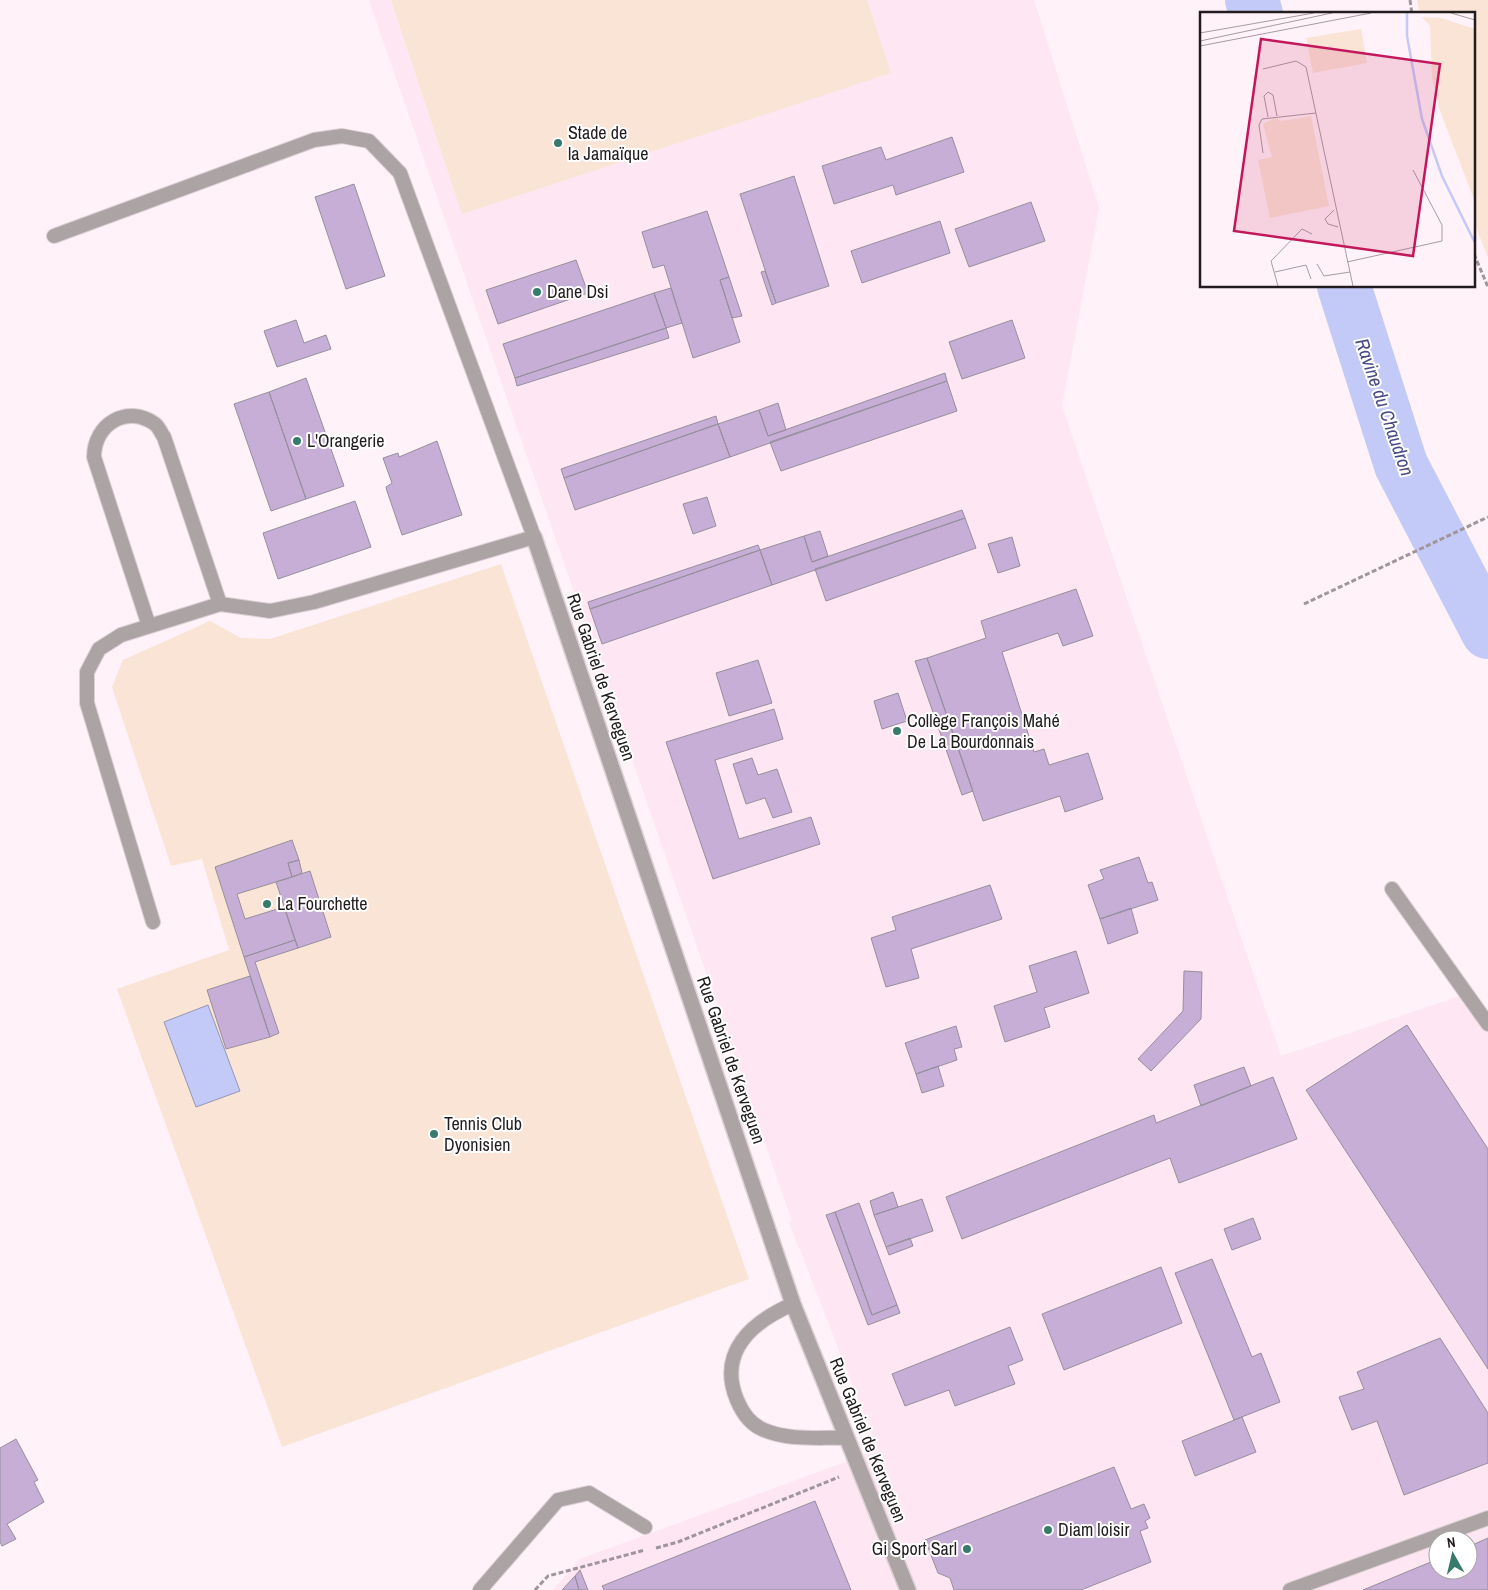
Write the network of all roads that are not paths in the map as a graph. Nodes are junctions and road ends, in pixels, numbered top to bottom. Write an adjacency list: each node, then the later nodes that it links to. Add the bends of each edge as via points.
1 (54, 236): 2 (lane, via 314,140 342,136 369,141 400,173)
2 (534, 537): 3 (lane, via 314,602 270,611); 8 (street, Rue Gabriel de Kerveguen)
3 (220, 604): 4 (lane); 4 (lane, via 164,437 156,425 139,418 120,418 103,427 94,444 94,457)
4 (149, 626): 6 (lane, via 121,635 100,649 86,672 86,695)
5 (1392, 889): 7 (lane)
6 (152, 922)
7 (1488, 1024)
8 (793, 1304): 9 (street, Rue Gabriel de Kerveguen); 9 (lane, via 776,1312 746,1335 733,1354 731,1385 743,1414 763,1430 791,1437)
9 (847, 1438): 13 (street, Rue Gabriel de Kerveguen)
10 (1488, 1518): 14 (lane)
11 (645, 1527): 12 (lane, via 589,1493 558,1500)
12 (480, 1590)
13 (908, 1590)
14 (1290, 1590)

